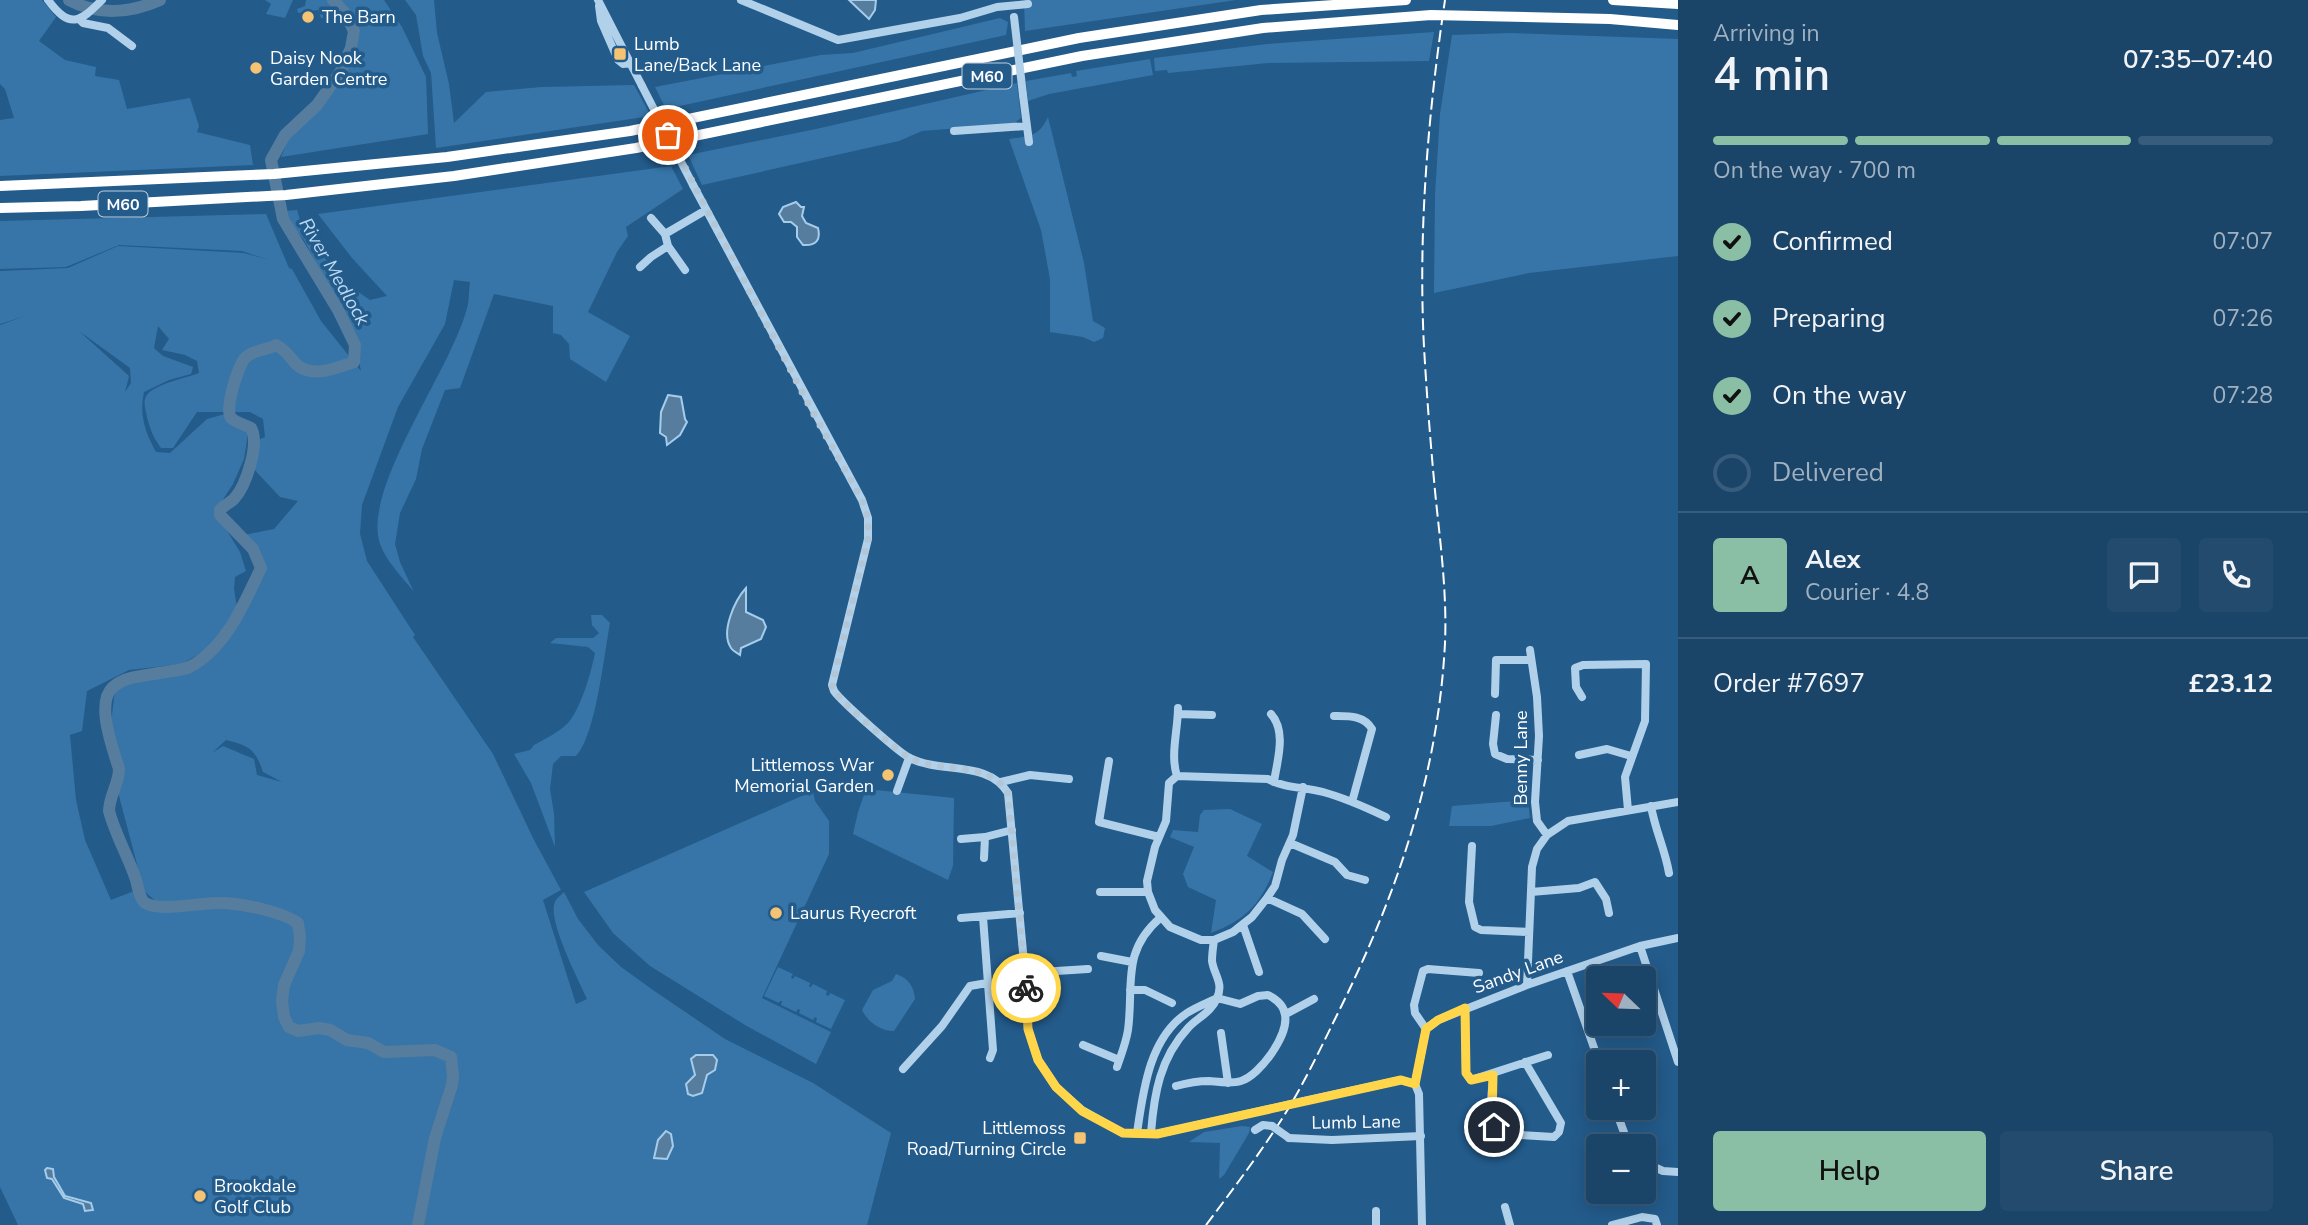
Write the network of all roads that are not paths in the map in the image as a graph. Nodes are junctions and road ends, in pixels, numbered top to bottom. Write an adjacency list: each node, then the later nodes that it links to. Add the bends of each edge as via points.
1 (48, 0): 10 (street, via 69,19)
2 (102, 0): 10 (street)
3 (741, 0): 7 (street, via 838,40 960,18)
4 (1406, 0): 16 (highway, M60, via 1261,10 1079,38 631,131 447,157 245,176)
5 (1613, 0): 9 (highway)
6 (599, 2): 18 (street, bridge, via 693,185)
7 (1012, 2): 8 (street); 13 (street, bridge)
8 (1028, 4)
9 (1678, 4)
10 (82, 19): 12 (street, via 108,28)
11 (1678, 25): 17 (highway, M60, via 1431,15 1263,29 1082,56 636,148 454,176 302,193)
12 (132, 46)
13 (1026, 126): 14 (street); 15 (street)
14 (954, 131)
15 (1029, 142)
16 (0, 186)
17 (0, 208)
18 (702, 212): 20 (street); 32 (street, via 862,500 868,539 832,685)
19 (651, 218): 20 (street)
20 (665, 234): 21 (street)
21 (668, 246): 22 (street); 23 (street)
22 (640, 267)
23 (685, 270)
24 (1495, 694): 33 (street, Benny Lane, via 1492,658 1531,655)
25 (1582, 697): 31 (street, via 1575,668 1646,664 1647,704)
26 (1271, 714): 37 (street, via 1280,732)
27 (1212, 715): 35 (street, via 1178,711)
28 (1496, 715): 33 (street, via 1495,754)
29 (1334, 716): 41 (street, via 1358,718 1371,729)
30 (1579, 755): 31 (street, via 1607,749)
31 (1631, 756): 44 (street, via 1625,777)
32 (909, 758): 38 (street, via 991,775); 40 (street)
33 (1538, 760): 47 (street, Benny Lane, via 1537,821)
34 (1109, 761): 48 (street, via 1094,822)
35 (1177, 776): 37 (street); 48 (street, via 1169,783 1166,821)
36 (1069, 779): 38 (street, via 1030,775)
37 (1271, 780): 39 (street)
38 (1002, 782): 46 (street, via 1008,793)
39 (1303, 788): 41 (street); 51 (street)
40 (897, 790)
41 (1352, 802): 45 (street)
42 (1678, 802): 43 (street)
43 (1651, 806): 44 (street); 54 (street)
44 (1628, 810): 47 (street, via 1568,821)
45 (1386, 817)
46 (1012, 831): 50 (street); 62 (street)
47 (1547, 835): 60 (street, via 1535,855)
48 (1159, 836): 59 (street)
49 (961, 838): 50 (street)
50 (985, 838): 53 (street)
51 (1290, 843): 56 (street); 61 (street)
52 (1472, 846): 68 (street, via 1469,902 1475,927)
53 (984, 858)
54 (1670, 873)
55 (1604, 875): 57 (street)
56 (1365, 880)
57 (1595, 882): 60 (street, via 1568,890); 63 (street)
58 (1100, 892): 59 (street)
59 (1148, 892): 66 (street)
60 (1531, 892): 68 (street)
61 (1267, 898): 67 (street); 70 (street, via 1302,914)
62 (1020, 913): 64 (street); 77 (street)
63 (1609, 913)
64 (982, 917): 65 (street); 80 (street)
65 (961, 918)
66 (1160, 918): 71 (street, via 1185,934); 74 (street, via 1142,935)
67 (1243, 925): 71 (street); 78 (street)
68 (1529, 932): 81 (street)
69 (1678, 938): 72 (street, Sandy Lane)
70 (1325, 939)
71 (1214, 940): 83 (street, via 1212,963 1220,982)
72 (1640, 946): 76 (street, Sandy Lane); 95 (street)
73 (1101, 956): 74 (street)
74 (1132, 962): 82 (street)
75 (1088, 969): 77 (street)
76 (1567, 971): 81 (street, Sandy Lane); 91 (street)
77 (1025, 972): 102 (street, via 1028,1029 1038,1060 1056,1087 1082,1111 1123,1133)
78 (1259, 972)
79 (1479, 973): 88 (street, via 1423,971 1415,1013)
80 (988, 983): 93 (street); 96 (street, via 970,986)
81 (1527, 985): 86 (street, Sandy Lane)
82 (1130, 990): 85 (street, via 1145,990); 90 (street, via 1128,1032 1118,1064)
83 (1217, 998): 87 (street, via 1240,1004 1268,995); 102 (street, via 1186,1013 1161,1043 1146,1080); 103 (street, via 1166,1060)
84 (1314, 999): 87 (street)
85 (1172, 1003)
86 (1465, 1008): 88 (street, Sandy Lane); 97 (street, via 1466,1073 1471,1080)
87 (1286, 1014): 98 (street, via 1269,1058 1254,1075)
88 (1426, 1029): 99 (street)
89 (1221, 1033): 98 (street)
90 (1083, 1045)
91 (1595, 1050)
92 (1548, 1055): 94 (street)
93 (990, 1058)
94 (1525, 1062): 97 (street); 97 (street, via 1561,1123 1554,1137 1496,1130)
95 (1678, 1062)
96 (903, 1069)
97 (1493, 1075)
98 (1228, 1083): 100 (street)
99 (1415, 1084): 103 (street, bridge, via 1401,1080); 104 (street)
100 (1176, 1086)
101 (1255, 1130): 104 (street, Lumb Lane, bridge, via 1272,1126 1289,1138 1332,1140)
102 (1137, 1133): 103 (street)
103 (1151, 1133)
104 (1421, 1136): 111 (street)
105 (1656, 1168): 106 (street)
106 (1678, 1172)
107 (1505, 1207): 112 (street)
108 (1376, 1211): 110 (street)
109 (1656, 1222): 113 (street, via 1642,1217)
110 (1376, 1225)
111 (1422, 1225)
112 (1510, 1225)
113 (1612, 1225)

